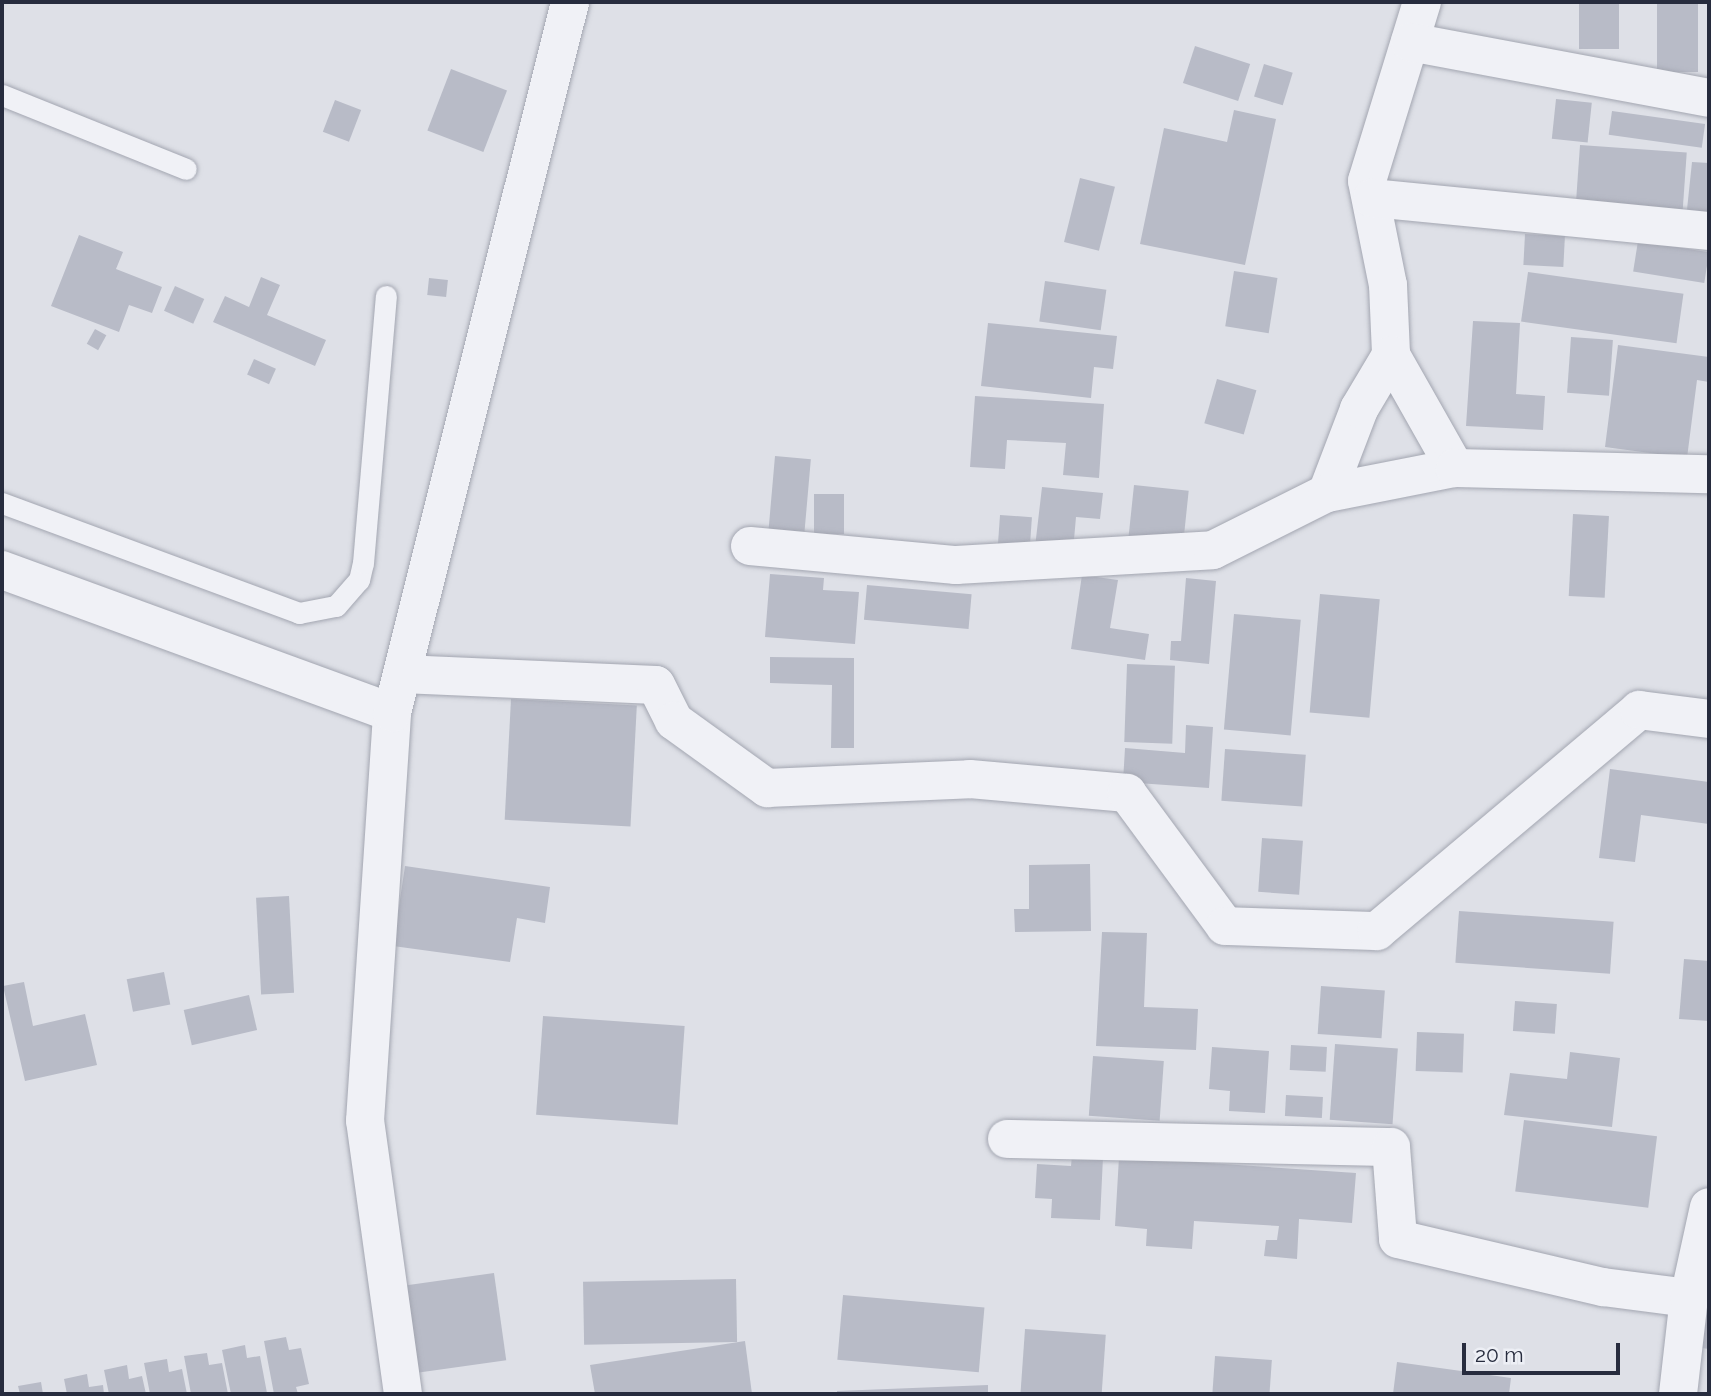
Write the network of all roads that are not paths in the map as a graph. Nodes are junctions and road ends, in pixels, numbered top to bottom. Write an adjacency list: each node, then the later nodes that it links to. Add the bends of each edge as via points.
1 (570, 2): 17 (street)
2 (1422, 2): 3 (street)
3 (1410, 41): 5 (street); 7 (street, via 1367,181)
4 (2, 95): 6 (lane)
5 (1709, 98)
6 (186, 169)
7 (1372, 198): 8 (street); 10 (street, via 1388,285)
8 (1709, 232)
9 (386, 296): 14 (lane, via 363,563 359,580 336,606 299,613)
10 (1391, 355): 11 (street); 13 (street, via 1359,409)
11 (1455, 468): 12 (street); 13 (street)
12 (1709, 474)
13 (1327, 493): 15 (street, via 1213,551 956,565)
14 (2, 503)
15 (750, 546)
16 (2, 570): 18 (street)
17 (402, 674): 18 (street); 19 (street, via 656,685 674,721 767,788 970,779 1127,793 1225,926 1377,931 1639,710)
18 (392, 713): 23 (street, via 365,1121)
19 (1709, 719)
20 (1007, 1139): 22 (street, via 1391,1147 1398,1238 1603,1287)
21 (1709, 1212): 22 (street)
22 (1689, 1298): 24 (street)
23 (403, 1394)
24 (1678, 1394)

